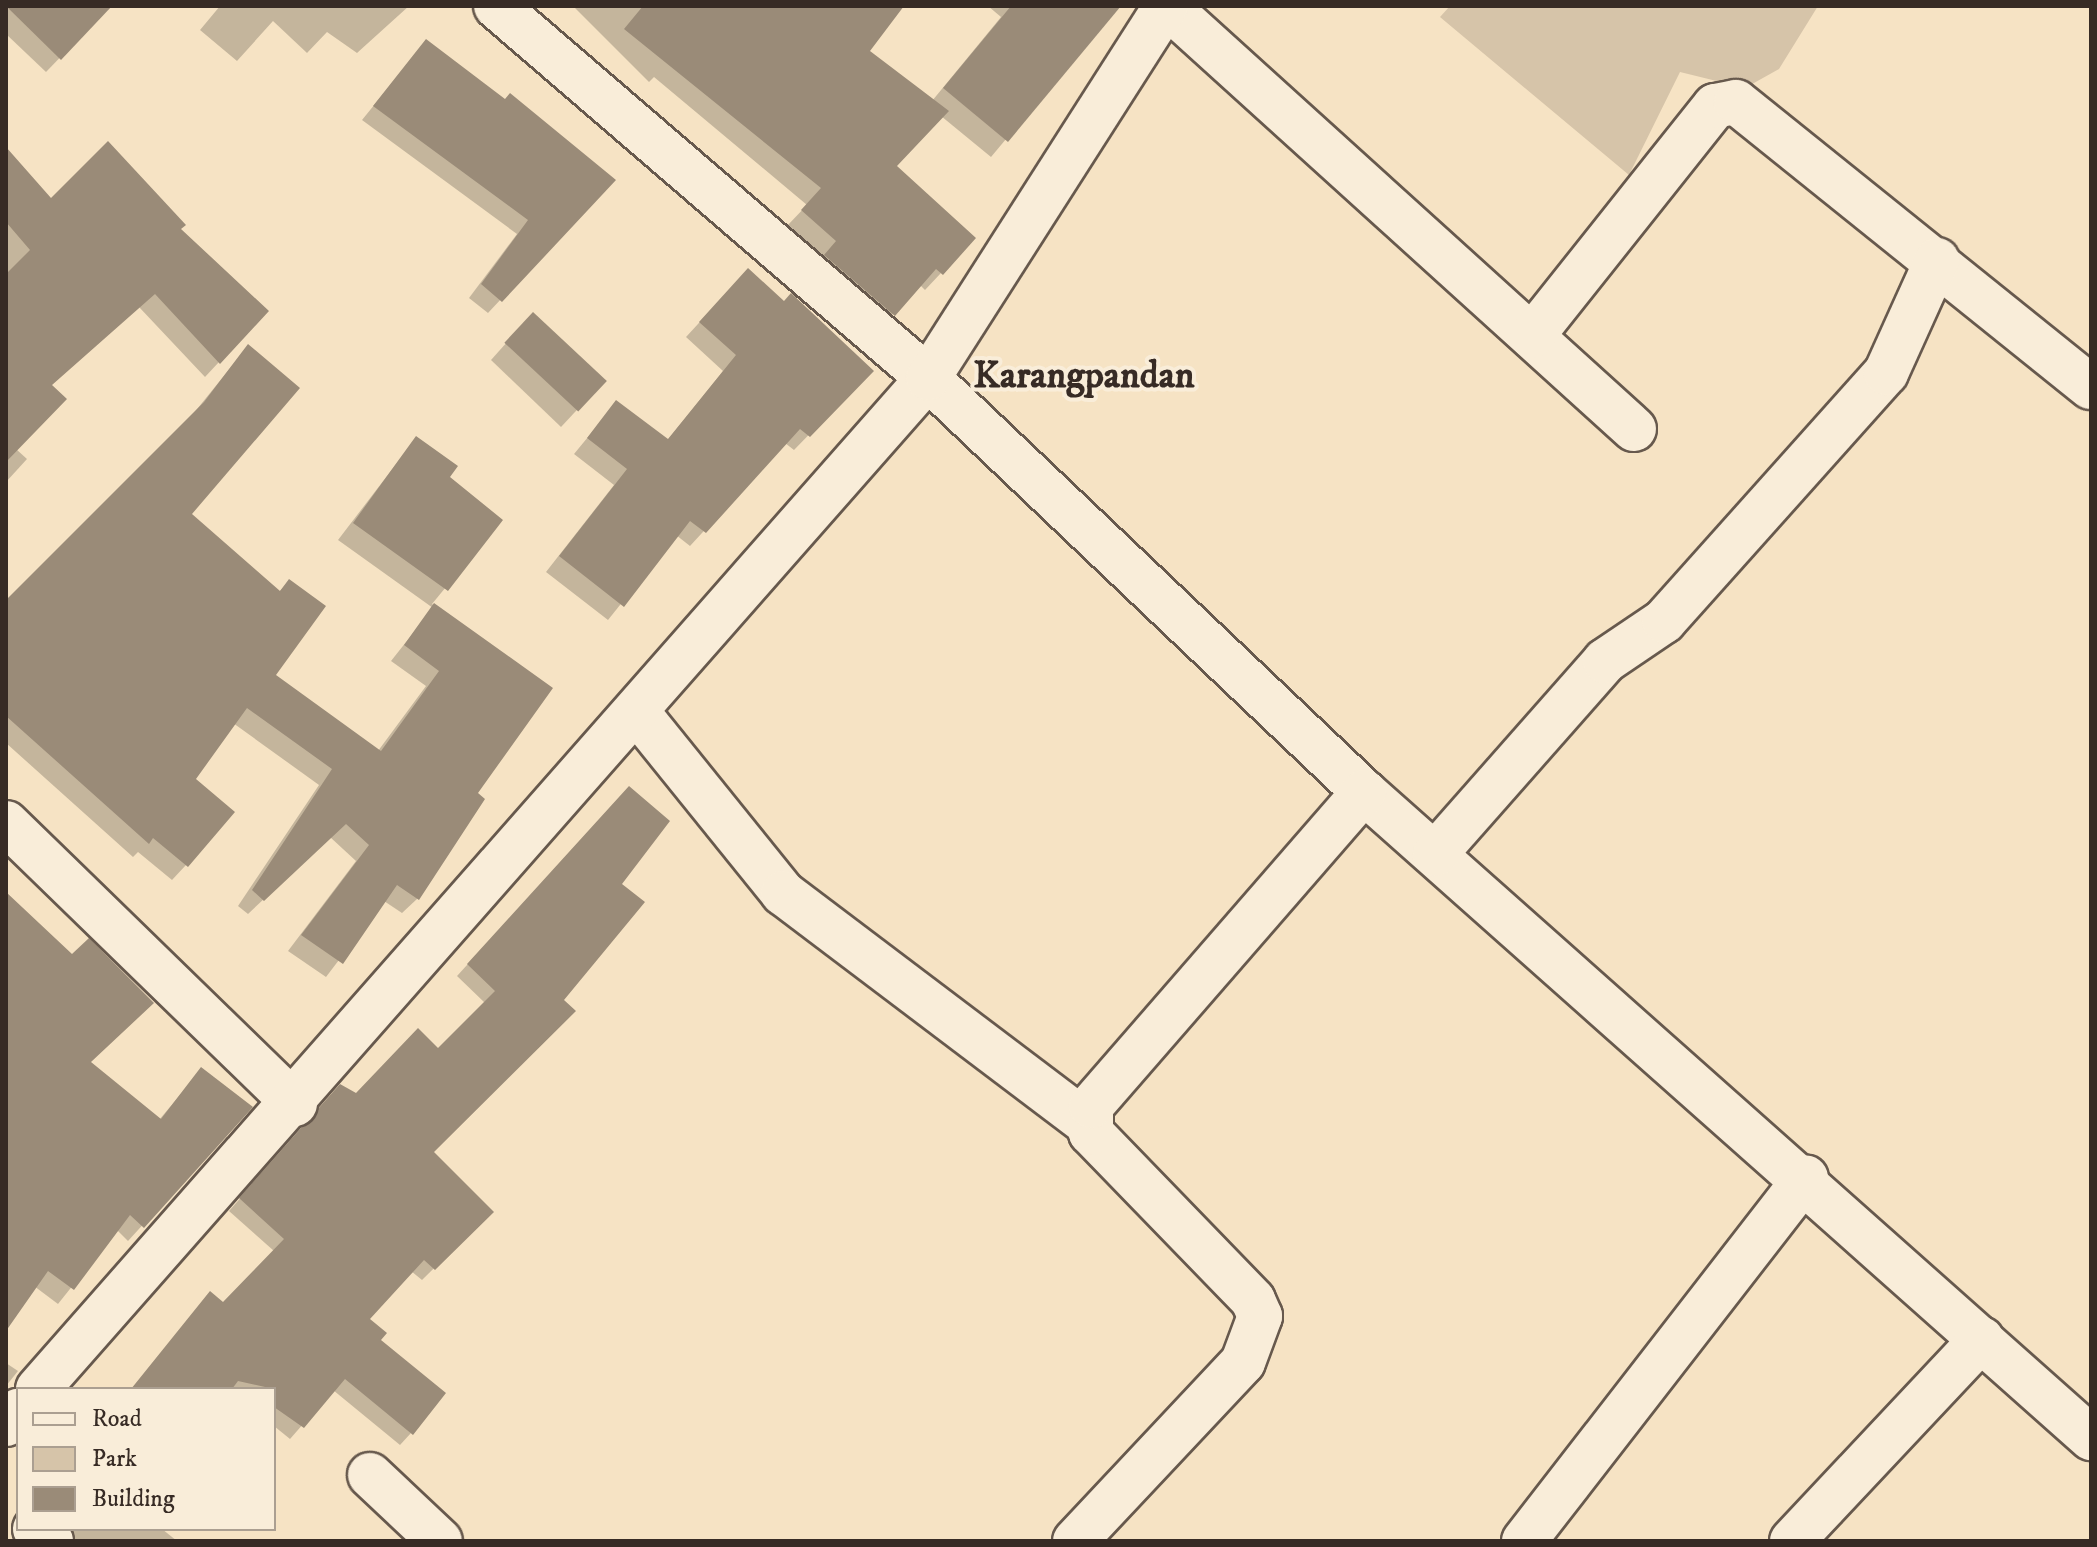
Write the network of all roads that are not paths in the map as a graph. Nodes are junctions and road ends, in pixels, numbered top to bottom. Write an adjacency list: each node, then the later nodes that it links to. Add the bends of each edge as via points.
1 (496, 6): 5 (street, via 645,126)
2 (1167, 6): 4 (street); 5 (street)
3 (1937, 260): 4 (street, via 1747,105 1723,103); 6 (street); 11 (street, via 1886,373 1664,621 1605,661)
4 (1532, 336): 7 (street)
5 (928, 378): 8 (street); 9 (street)
6 (2091, 387)
7 (1634, 429)
8 (637, 712): 12 (street); 13 (street, via 783,893)
9 (1364, 792): 11 (street); 13 (street, via 1091,1106)
10 (13, 843): 12 (street)
11 (1435, 854): 14 (street)
12 (295, 1104): 16 (street)
13 (1086, 1122): 20 (street, via 1253,1300 1260,1316 1243,1362)
14 (1806, 1178): 15 (street); 21 (street)
15 (1982, 1339): 17 (street); 22 (street)
16 (40, 1387)
17 (2091, 1438)
18 (370, 1475): 19 (street)
19 (440, 1541)
20 (1075, 1541)
21 (1524, 1541)
22 (1792, 1541)

